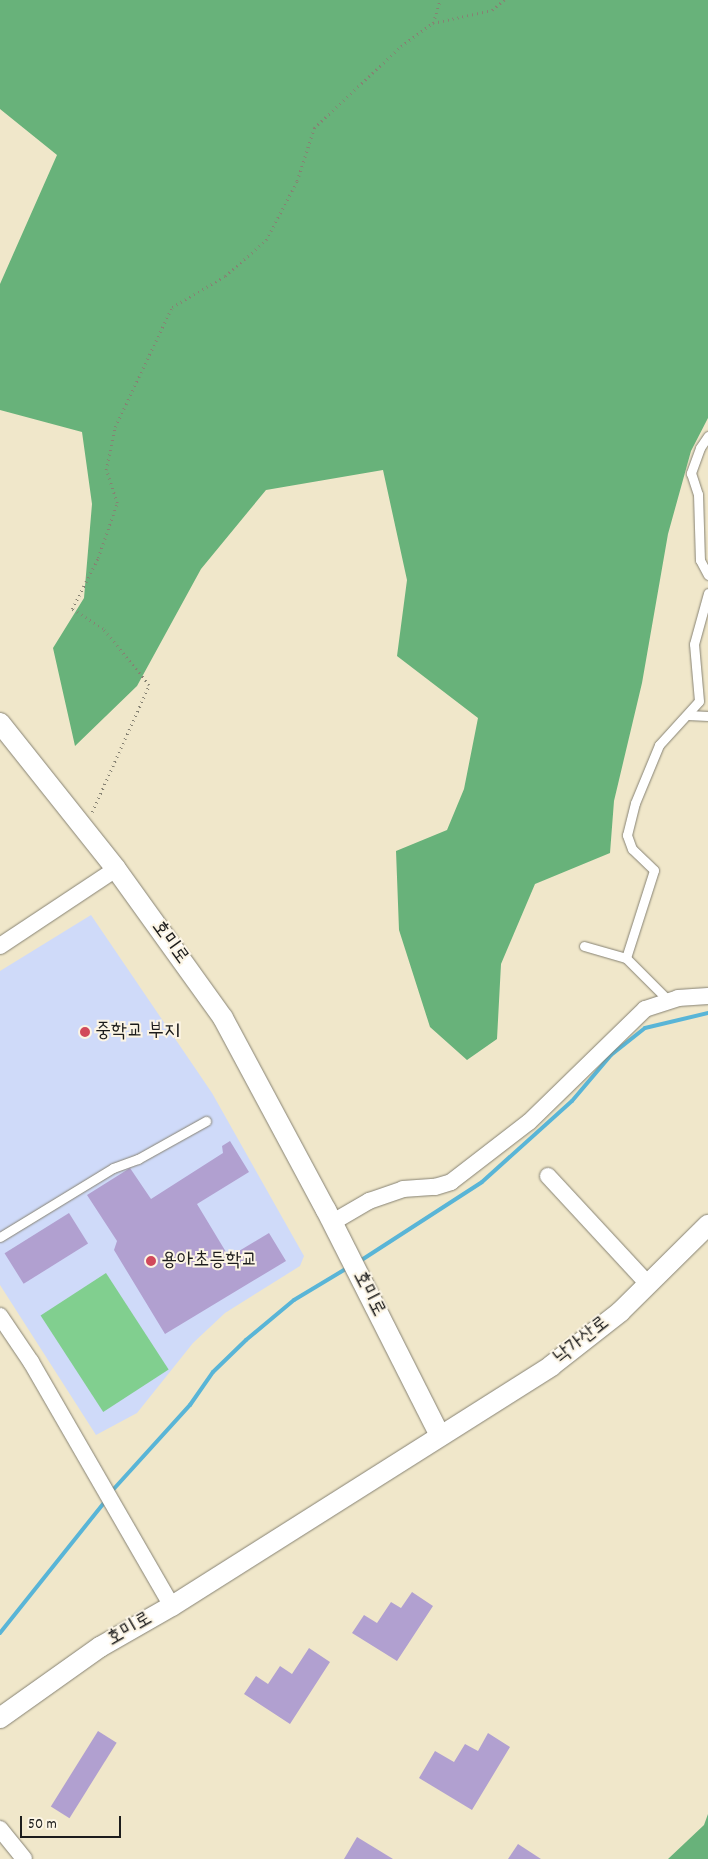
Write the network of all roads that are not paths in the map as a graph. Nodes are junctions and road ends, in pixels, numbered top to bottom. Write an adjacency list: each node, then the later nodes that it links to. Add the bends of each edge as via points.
1 (708, 436): 2 (lane, via 700,448 692,473 698,494 700,560)
2 (708, 575)
3 (708, 593): 4 (lane, via 694,644 698,701)
4 (688, 715): 5 (lane); 10 (lane, via 659,745 635,803 627,835 632,849 654,870)
5 (708, 716)
6 (0, 724): 7 (street, 호미로)
7 (116, 869): 8 (street); 16 (street, 호미로, via 223,1018)
8 (0, 946)
9 (584, 946): 10 (lane)
10 (626, 958): 12 (lane)
11 (708, 996): 12 (street)
12 (669, 1001): 16 (street, via 645,1010 529,1122 451,1182 435,1187 403,1189 369,1201)
13 (206, 1121): 17 (lane, via 138,1159 113,1168)
14 (548, 1176): 18 (street)
15 (708, 1225): 18 (street, 낙가산로)
16 (337, 1231): 20 (street, 호미로)
17 (0, 1238)
18 (648, 1284): 20 (street, 낙가산로, via 620,1312 551,1366)
19 (0, 1316): 21 (street, via 31,1362)
20 (440, 1436): 21 (street, 호미로)
21 (172, 1606): 22 (street, 호미로, via 100,1647)
22 (0, 1718)
23 (0, 1829): 24 (street)
24 (24, 1859)

